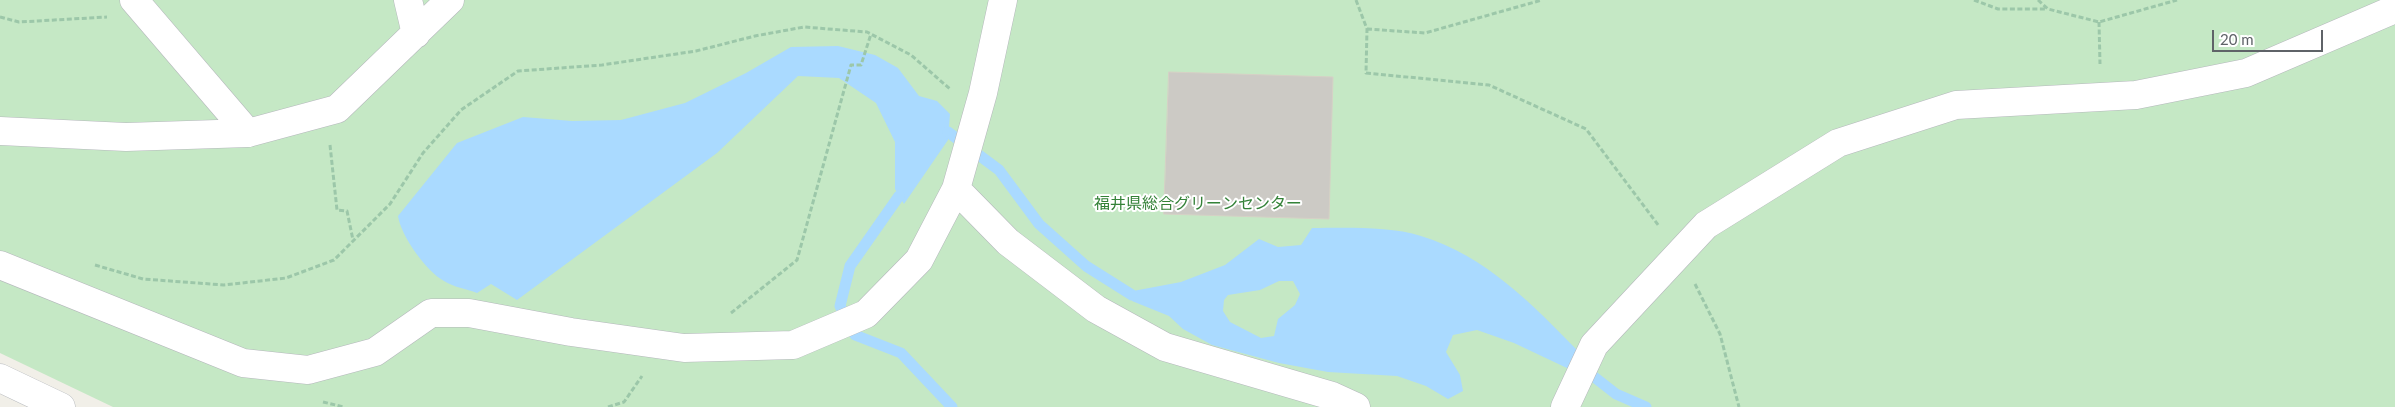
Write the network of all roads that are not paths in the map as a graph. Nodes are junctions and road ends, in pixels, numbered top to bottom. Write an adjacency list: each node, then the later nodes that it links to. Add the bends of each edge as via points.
1 (408, 0): 6 (street)
2 (450, 0): 6 (street)
3 (1003, 0): 9 (street)
4 (138, 4): 8 (street)
5 (2395, 9): 14 (street, via 2246,73 2136,95 1956,105 1838,143 1706,225 1594,345)
6 (416, 34): 8 (street, via 337,110)
7 (0, 131): 8 (street, via 126,137)
8 (248, 133)
9 (956, 189): 10 (street, via 919,260 866,314 793,345 684,348 468,313 431,313 375,352 308,370 243,363); 13 (street, via 1008,242 1096,309 1165,347 1332,396)
10 (0, 265)
11 (0, 378): 12 (street)
12 (61, 407)
13 (1356, 407)
14 (1565, 407)

